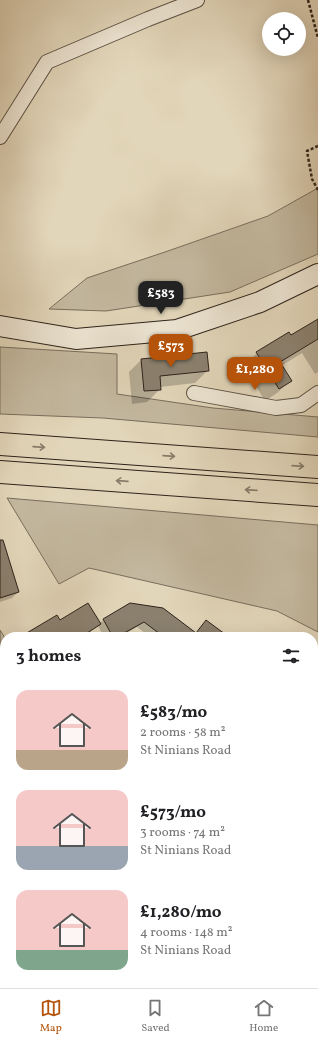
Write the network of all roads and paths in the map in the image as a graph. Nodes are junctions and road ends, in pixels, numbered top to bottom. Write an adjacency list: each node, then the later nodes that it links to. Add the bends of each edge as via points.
1 (197, 0): 4 (street, via 47,62)
2 (308, 0): 3 (path)
3 (318, 38)
4 (0, 137)
5 (318, 146): 6 (path, via 307,151 312,179)
6 (318, 190)
7 (318, 274): 8 (street, via 260,302 177,330 76,339)
8 (0, 326)
9 (194, 393): 10 (street, via 276,408 301,405)
10 (318, 393)
11 (0, 444): 12 (highway, one-way to 12)
12 (318, 468)
13 (0, 472): 14 (highway, one-way to 13)
14 (318, 495)

